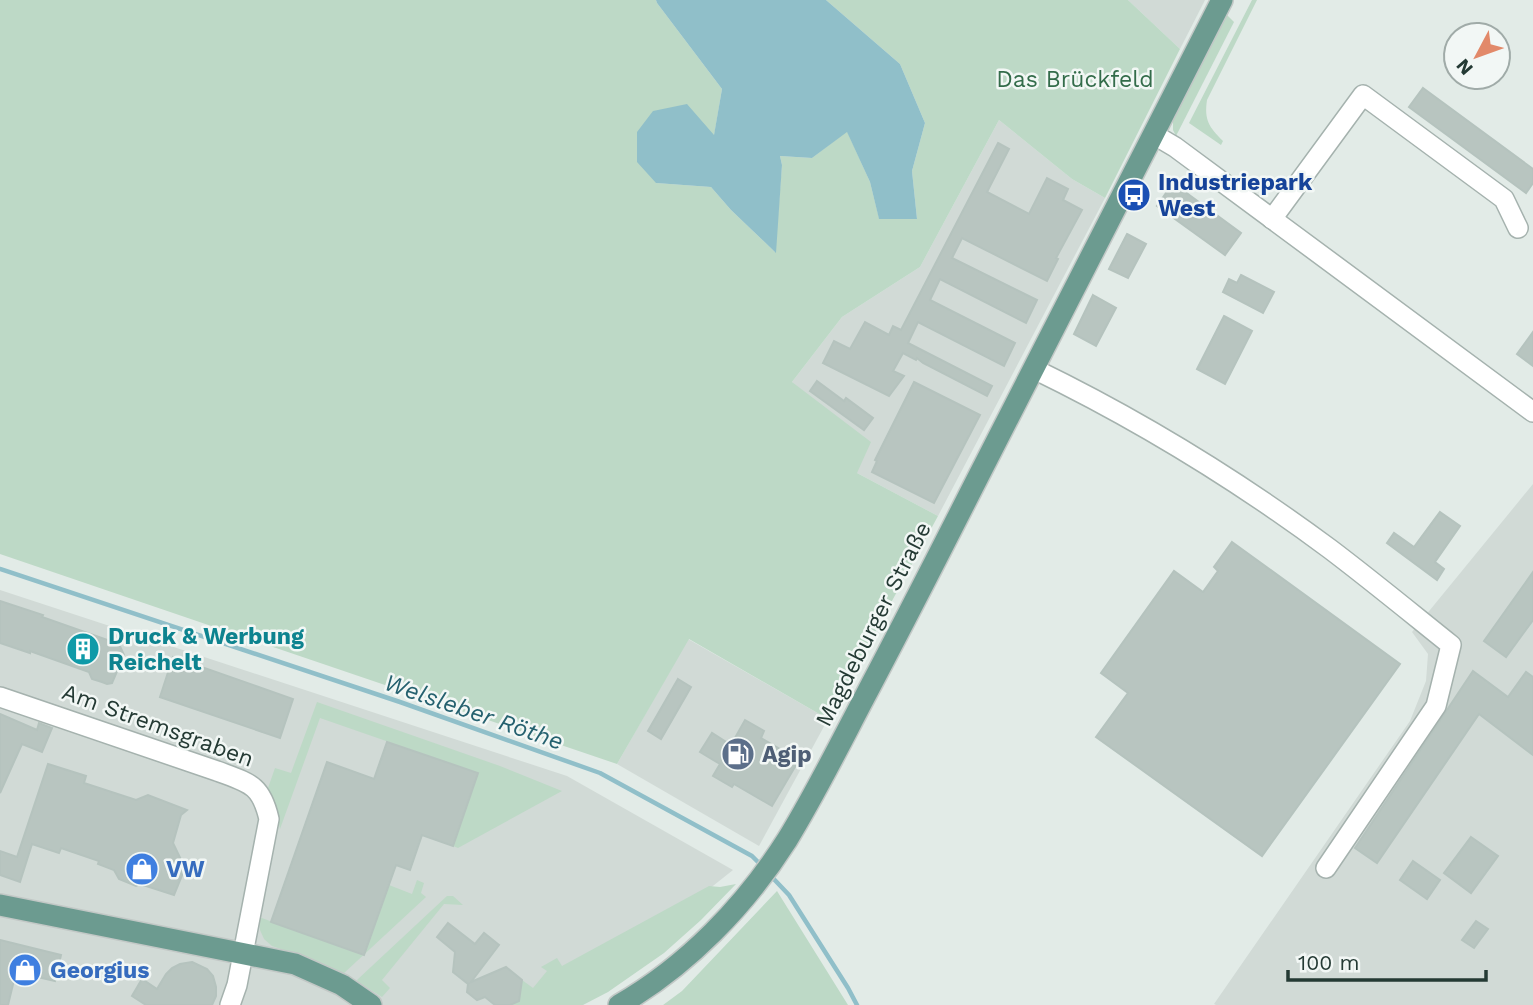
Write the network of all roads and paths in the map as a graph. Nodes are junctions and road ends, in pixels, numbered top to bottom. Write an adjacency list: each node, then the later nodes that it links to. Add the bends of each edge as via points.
1 (1222, 0): 2 (main road, Magdeburger Straße)
2 (1153, 134): 3 (street); 5 (main road, Magdeburger Straße)
3 (1272, 219): 4 (street, via 1363,95 1504,199); 6 (street)
4 (1518, 228)
5 (1034, 369): 8 (street, via 1114,409 1246,490 1330,549 1451,645 1436,706); 13 (main road, Magdeburger Straße, via 786,841 711,935)
6 (1533, 412)
7 (0, 697): 10 (street, Am Stremsgraben, via 255,788 269,820)
8 (1326, 868)
9 (0, 905): 10 (main road)
10 (244, 953): 11 (street, Am Stremsgraben); 12 (main road, via 295,964 342,985)
11 (230, 1005)
12 (371, 1005)
13 (619, 1005)

